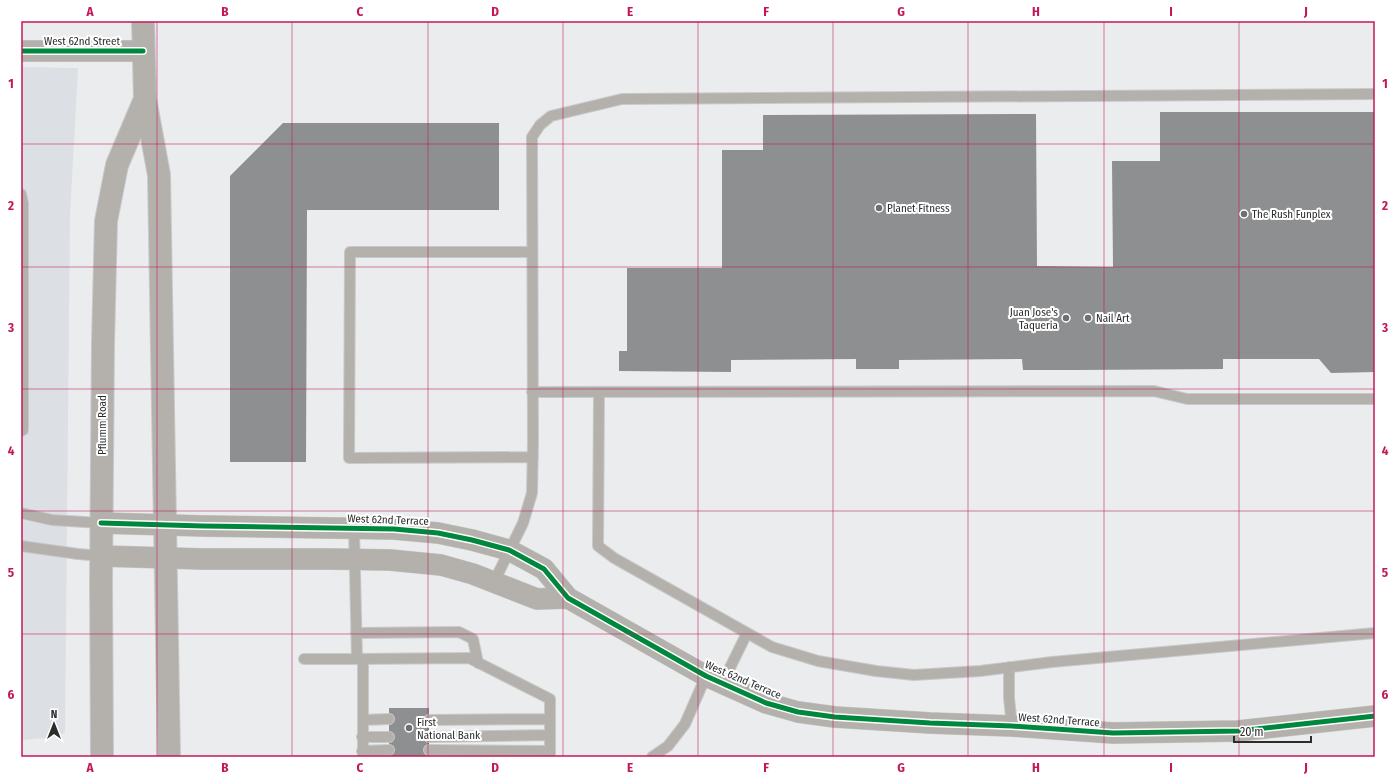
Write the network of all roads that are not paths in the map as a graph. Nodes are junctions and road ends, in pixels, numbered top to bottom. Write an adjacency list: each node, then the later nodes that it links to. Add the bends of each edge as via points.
1 (143, 21): 3 (main road, Pflumm Road)
2 (21, 51): 3 (street, West 62nd Street)
3 (143, 51): 5 (main road, Pflumm Road)
4 (1375, 94): 7 (lane, via 622,99 551,116 540,125 532,137)
5 (144, 99): 14 (main road, Pflumm Road, via 117,165 106,220); 15 (main road, Pflumm Road, via 159,176)
6 (21, 194): 11 (lane)
7 (532, 252): 8 (lane); 12 (lane, via 350,252 349,458)
8 (532, 392): 9 (lane); 12 (lane)
9 (599, 392): 10 (lane, via 1154,391 1187,399); 25 (lane, via 598,546 614,558)
10 (1375, 399)
11 (21, 430)
12 (533, 457): 18 (lane, via 532,493 523,522)
13 (21, 513): 14 (lane, via 52,520)
14 (102, 522): 15 (street, West 62nd Terrace); 19 (main road, Pflumm Road)
15 (166, 525): 16 (street, West 62nd Terrace); 20 (main road, Pflumm Road)
16 (354, 529): 18 (street, West 62nd Terrace, via 438,533); 21 (lane)
17 (21, 546): 19 (lane)
18 (509, 550): 22 (lane); 23 (street, West 62nd Terrace, via 544,569)
19 (101, 556): 20 (street); 46 (main road, Pflumm Road)
20 (166, 558): 21 (street); 47 (main road, Pflumm Road)
21 (354, 559): 22 (street, via 441,565); 24 (lane)
22 (494, 582): 23 (street, via 537,599)
23 (568, 598): 31 (street, West 62nd Terrace)
24 (356, 633): 28 (lane); 29 (lane, via 459,632 473,639)
25 (747, 633): 30 (lane, via 772,647 818,661 876,671 914,675); 31 (lane)
26 (1375, 633): 30 (lane)
27 (304, 659): 28 (lane)
28 (360, 659): 29 (lane, via 469,658); 35 (lane)
29 (478, 663): 34 (lane, via 550,699)
30 (1009, 667): 37 (lane)
31 (714, 680): 37 (street, West 62nd Terrace, via 766,703 798,712 930,724); 48 (lane, via 668,746)
32 (1375, 716): 37 (street, West 62nd Terrace, via 1238,731 1113,733)
33 (389, 719): 35 (lane)
34 (549, 719): 36 (lane); 38 (lane)
35 (363, 720): 41 (lane)
36 (429, 720)
37 (1012, 726)
38 (549, 735): 40 (lane); 45 (lane)
39 (389, 737): 41 (lane)
40 (429, 737)
41 (362, 738): 44 (lane)
42 (389, 750): 44 (lane)
43 (429, 750): 45 (lane)
44 (362, 754)
45 (550, 754)
46 (102, 757)
47 (169, 757)
48 (652, 757)

